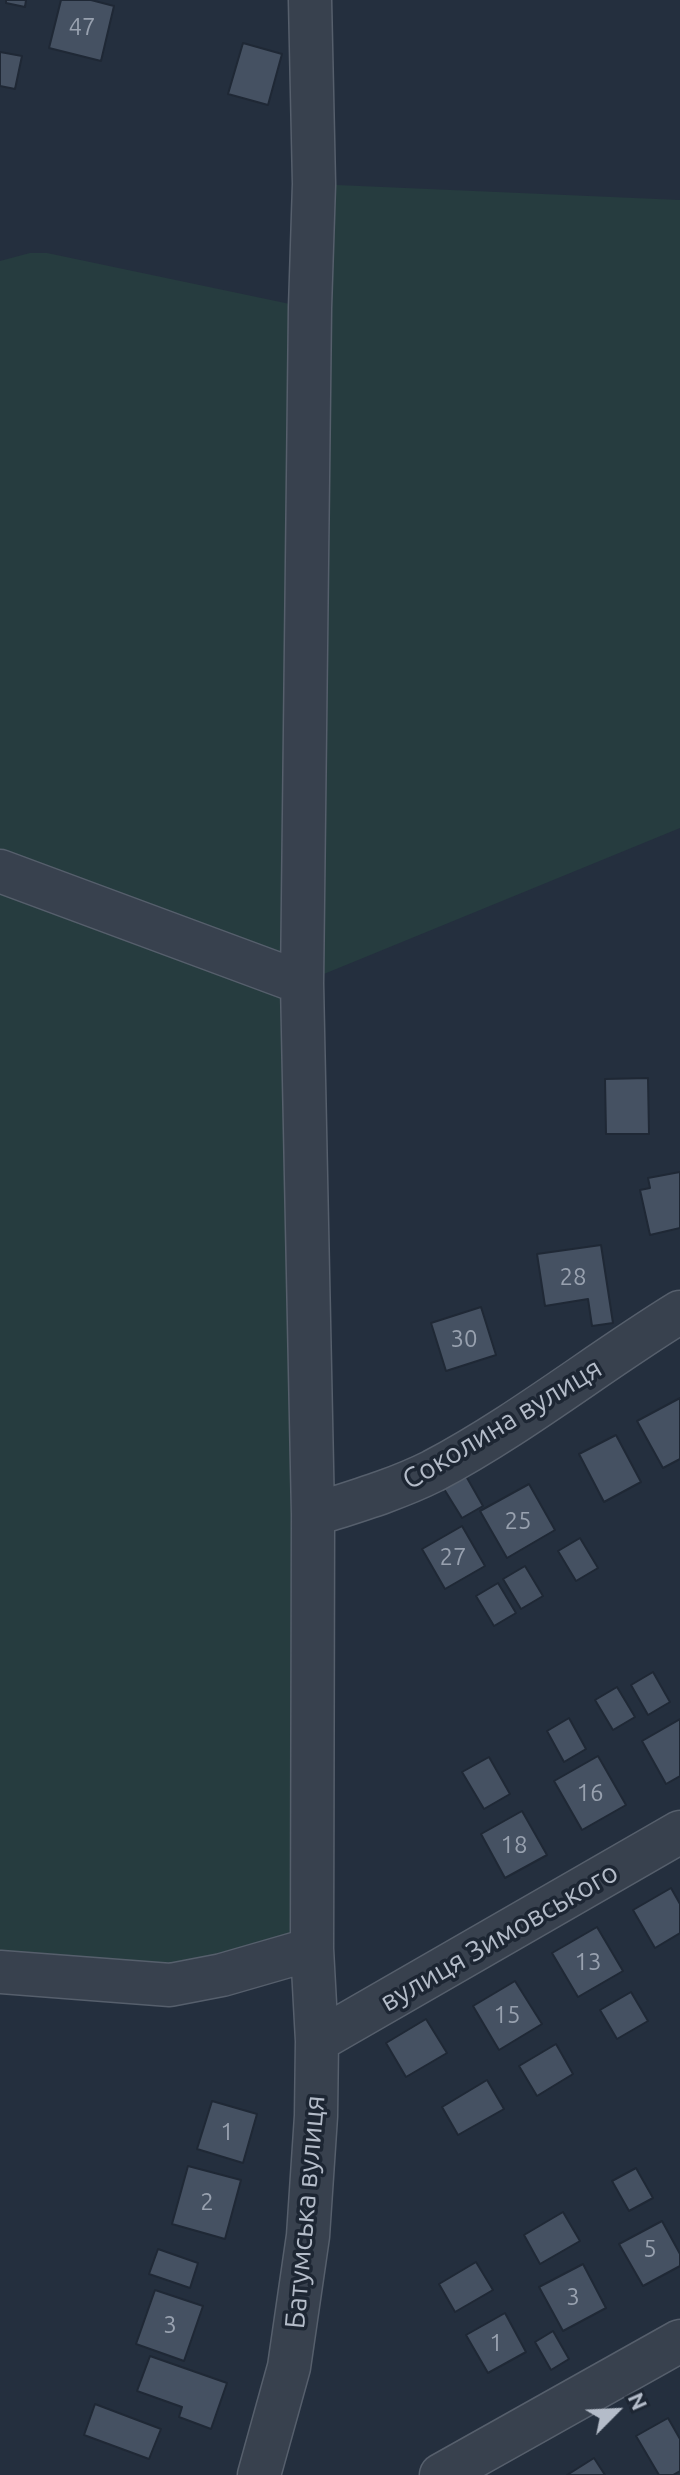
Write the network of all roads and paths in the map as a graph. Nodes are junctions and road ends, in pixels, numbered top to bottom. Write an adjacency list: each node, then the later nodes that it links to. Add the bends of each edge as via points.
1 (310, 0): 3 (street, Батумська вулиця, via 314,184)
2 (0, 871): 3 (street)
3 (302, 983): 5 (street, Батумська вулиця)
4 (680, 1312): 5 (street, Соколина вулиця, via 555,1398 433,1471)
5 (313, 1515): 7 (street, Батумська вулиця)
6 (680, 1832): 9 (street, вулиця Зимовського)
7 (312, 1949): 8 (street, via 170,1985); 9 (street, Батумська вулиця)
8 (0, 1972)
9 (317, 2041): 11 (street, Батумська вулиця, via 308,2236 289,2367)
10 (680, 2341): 12 (street)
11 (258, 2474)
12 (441, 2475)

